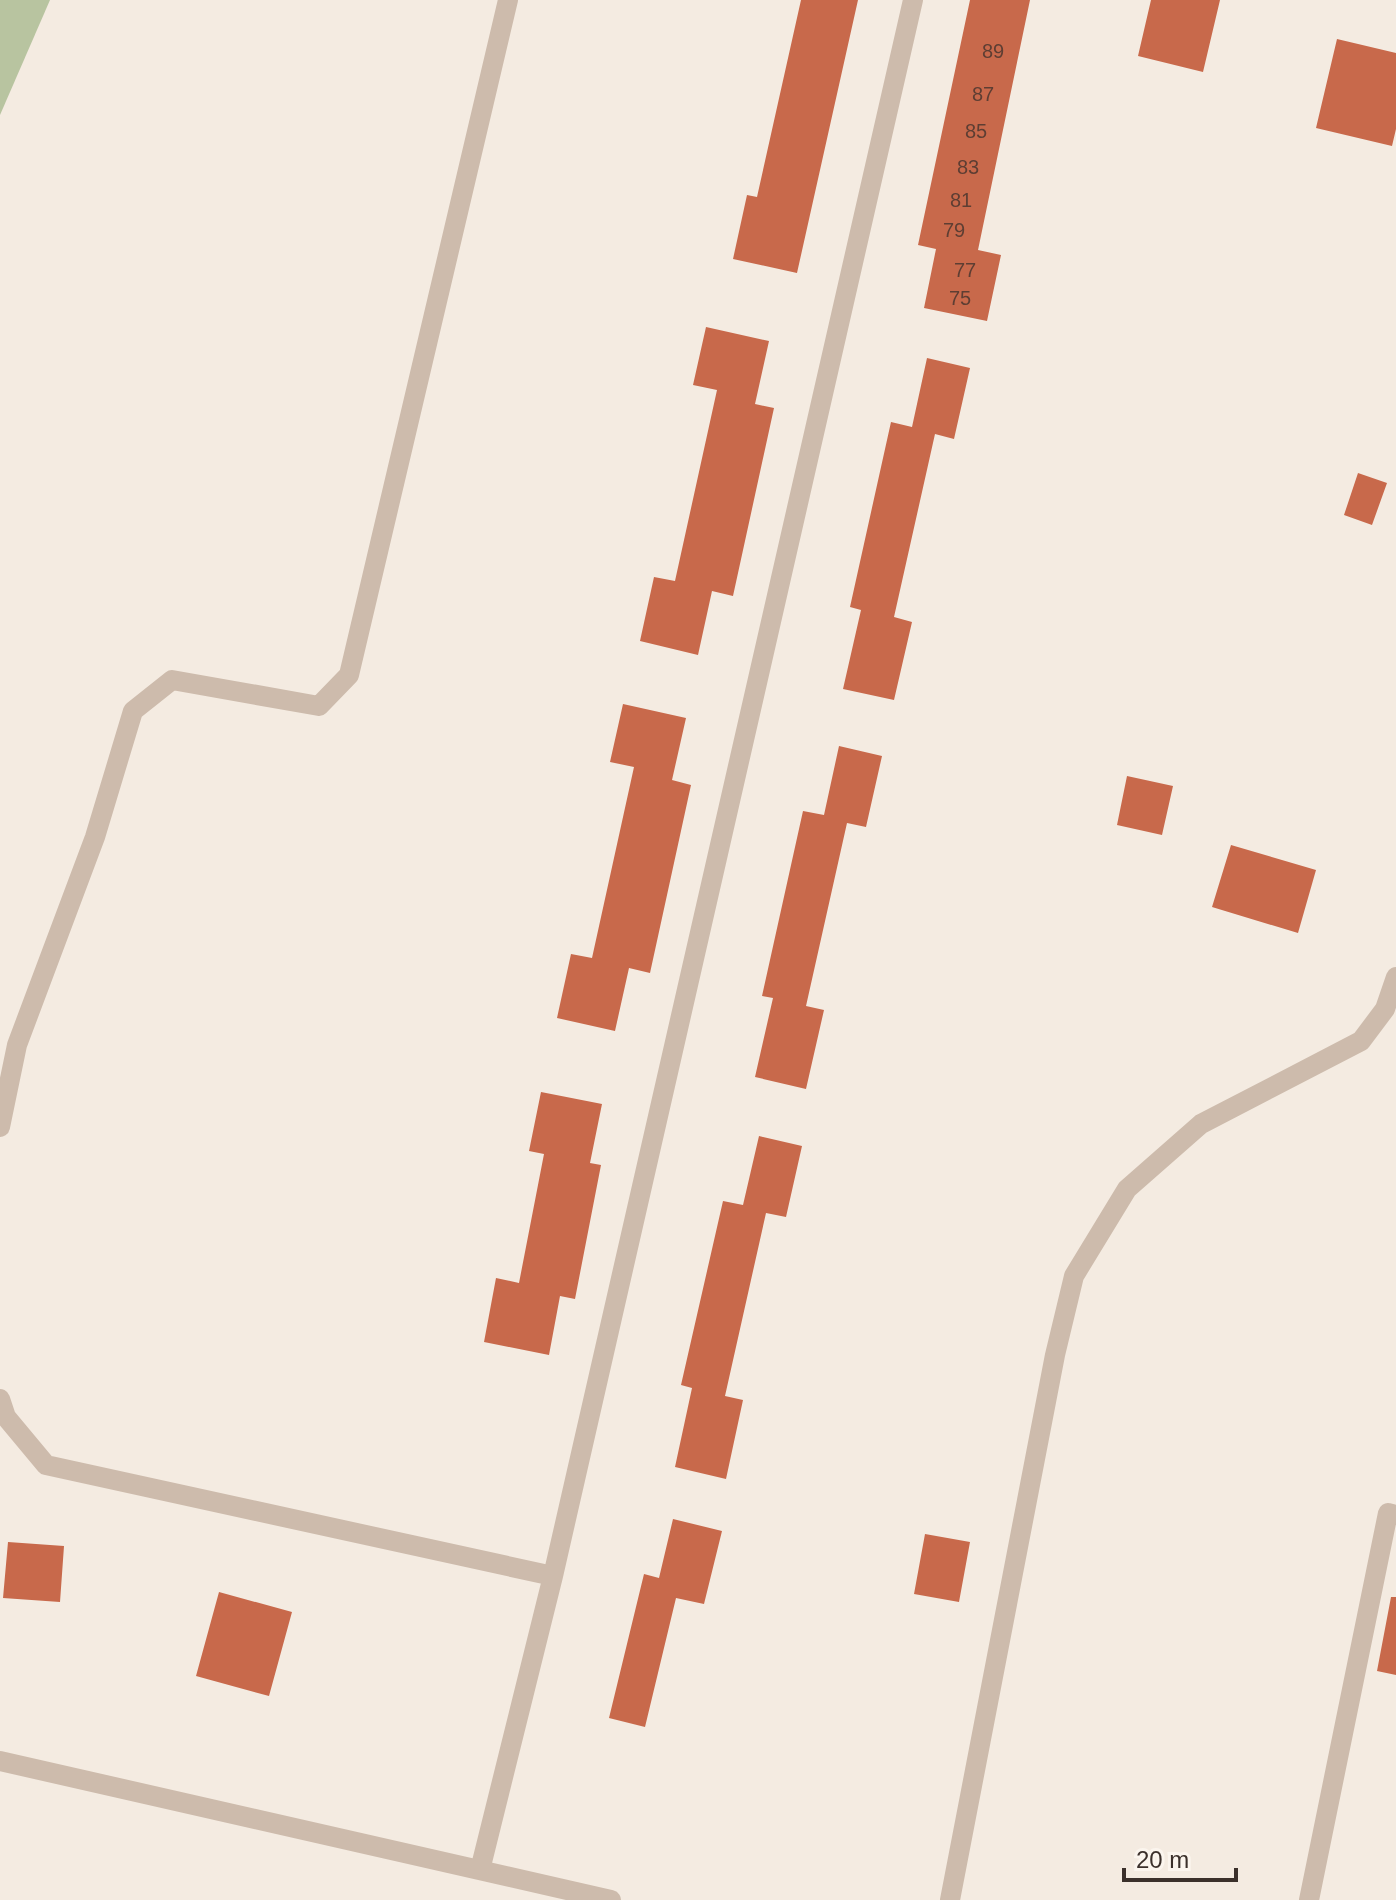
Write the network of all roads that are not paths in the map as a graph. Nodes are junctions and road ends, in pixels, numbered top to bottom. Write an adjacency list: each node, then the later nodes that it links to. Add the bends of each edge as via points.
1 (508, 0): 4 (street, via 349,675 319,706 172,680 133,711 95,837 17,1045)
2 (913, 0): 7 (street)
3 (1396, 977): 11 (street, via 1385,1009 1361,1041 1201,1124 1127,1189 1074,1276)
4 (0, 1127)
5 (0, 1399): 7 (street, via 6,1417 46,1465)
6 (1396, 1515): 12 (street, via 1388,1513)
7 (553, 1576): 9 (street)
8 (0, 1761): 9 (street)
9 (480, 1870): 10 (street)
10 (611, 1900)
11 (950, 1900)
12 (1309, 1900)

